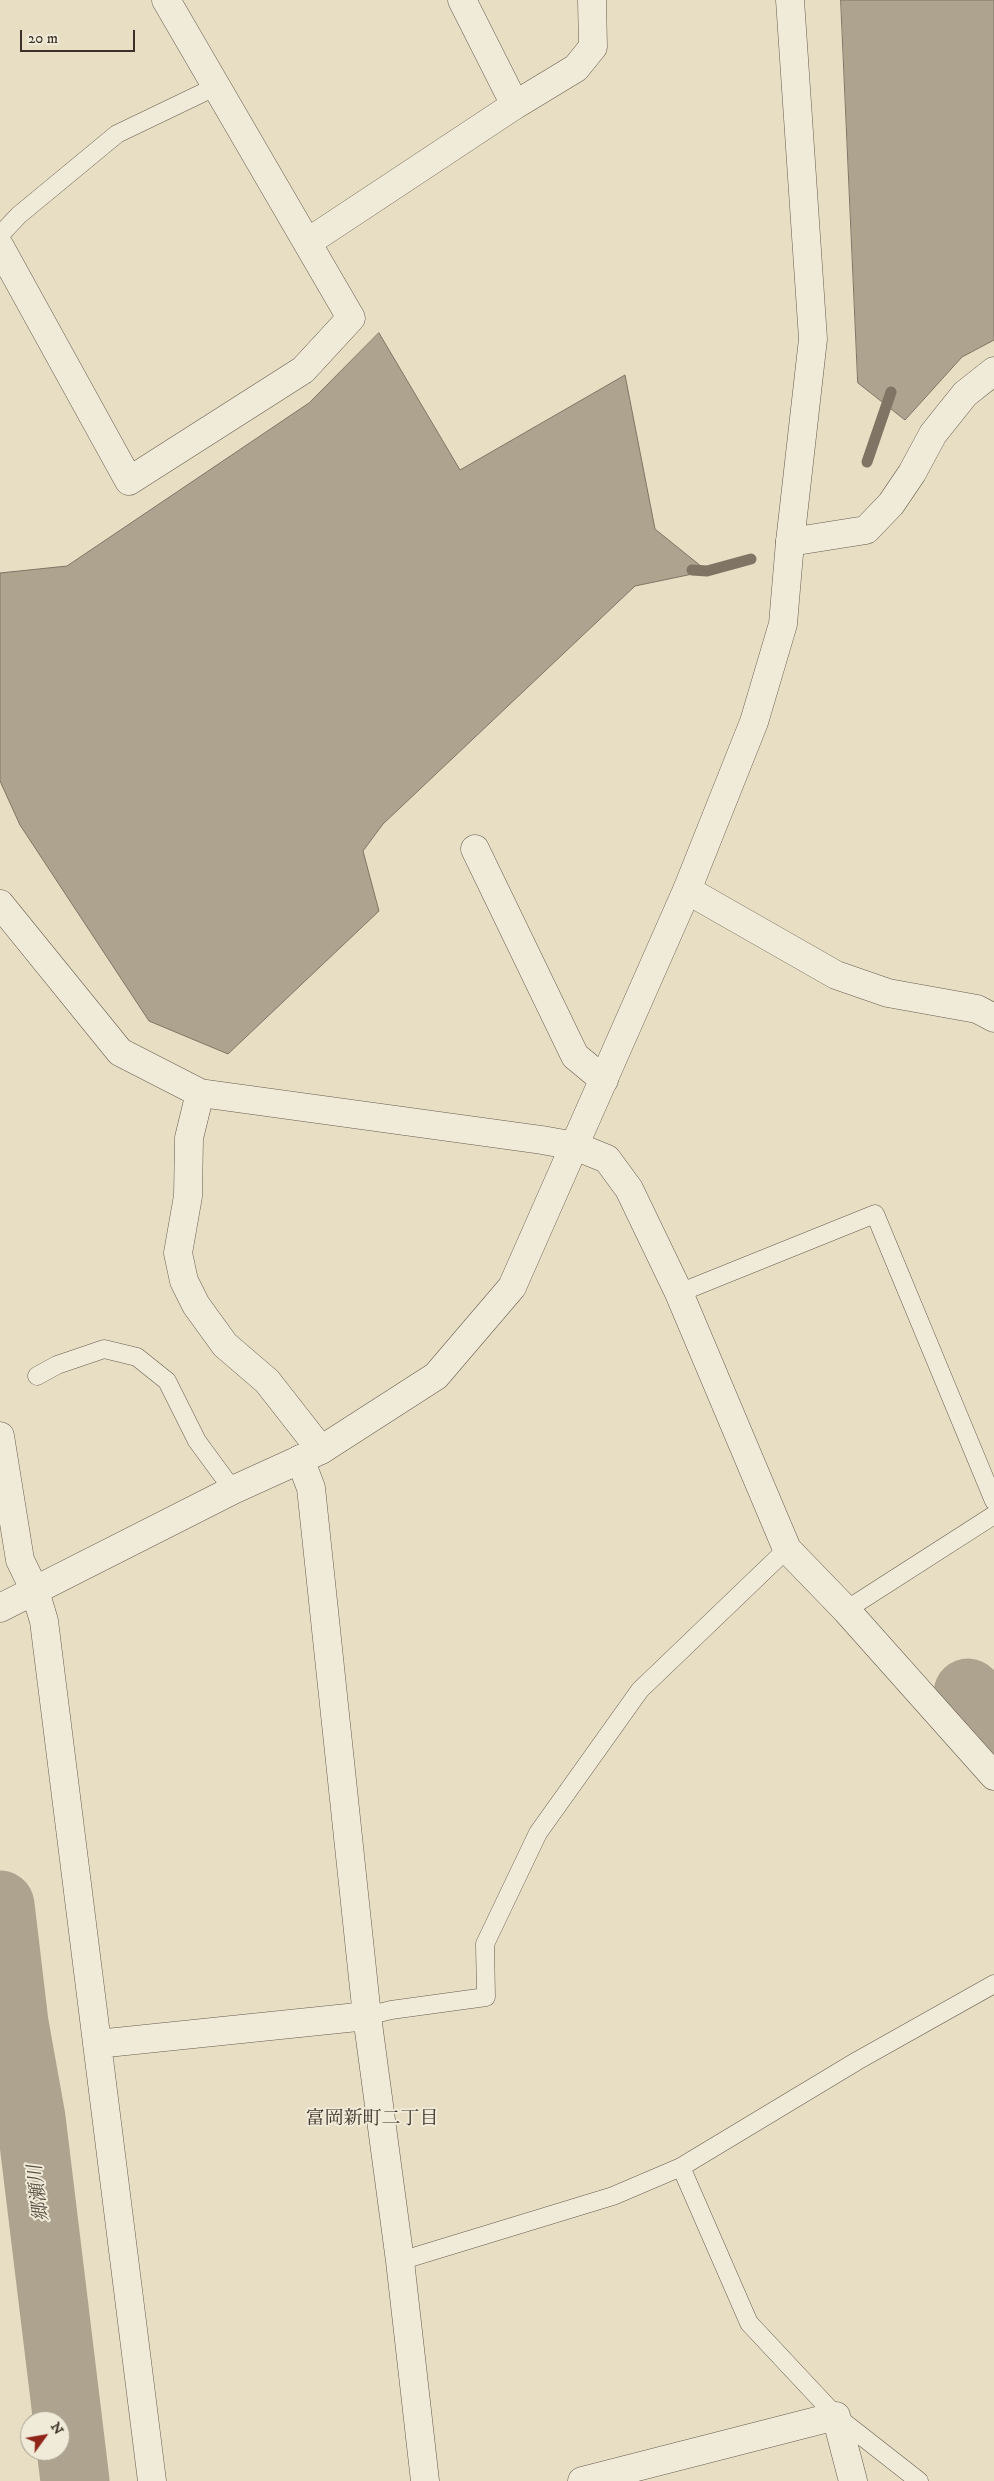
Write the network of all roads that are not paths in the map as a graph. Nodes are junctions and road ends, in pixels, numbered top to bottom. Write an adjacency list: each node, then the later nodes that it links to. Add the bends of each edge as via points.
1 (166, 0): 5 (street)
2 (462, 0): 6 (street)
3 (592, 0): 6 (street, via 593,47 576,68)
4 (790, 0): 11 (street, via 813,339)
5 (217, 86): 7 (lane, via 117,134); 8 (street)
6 (515, 106): 8 (street)
7 (0, 235)
8 (308, 242): 9 (street, via 352,318 303,370 129,481)
9 (0, 247)
10 (994, 371): 11 (street, via 965,394 933,434 891,504 866,530)
11 (790, 542): 13 (street, via 783,624 759,704)
12 (476, 849): 16 (street, via 575,1056)
13 (687, 890): 15 (street, via 836,975 888,993 977,1009); 16 (street)
14 (0, 904): 17 (street, via 120,1052)
15 (994, 1018)
16 (604, 1080): 18 (street)
17 (200, 1093): 18 (street); 22 (street, via 189,1138 188,1196 178,1253 184,1281 225,1345 267,1382)
18 (575, 1146): 19 (street, via 607,1160 630,1189); 22 (street, via 512,1288 436,1376)
19 (679, 1293): 24 (lane, via 875,1214); 26 (street)
20 (37, 1376): 23 (lane, via 56,1365 104,1349 137,1358 167,1381 197,1441)
21 (0, 1436): 27 (street, via 20,1560)
22 (310, 1454): 23 (street); 32 (street)
23 (233, 1490): 27 (street)
24 (994, 1501)
25 (994, 1515): 29 (lane)
26 (787, 1549): 29 (street); 32 (lane, via 640,1690 538,1833 486,1944 486,1997)
27 (35, 1591): 28 (street); 33 (street, via 44,1621)
28 (0, 1608)
29 (846, 1610): 30 (street)
30 (994, 1776)
31 (994, 1984): 34 (lane, via 857,2061)
32 (367, 2016): 33 (street); 35 (street)
33 (97, 2044): 37 (street)
34 (681, 2167): 35 (lane, via 613,2196); 36 (lane, via 748,2323)
35 (400, 2261): 38 (street)
36 (836, 2416): 39 (street); 40 (street); 41 (lane)
37 (152, 2481)
38 (425, 2481)
39 (582, 2481)
40 (853, 2481)
41 (918, 2481)

